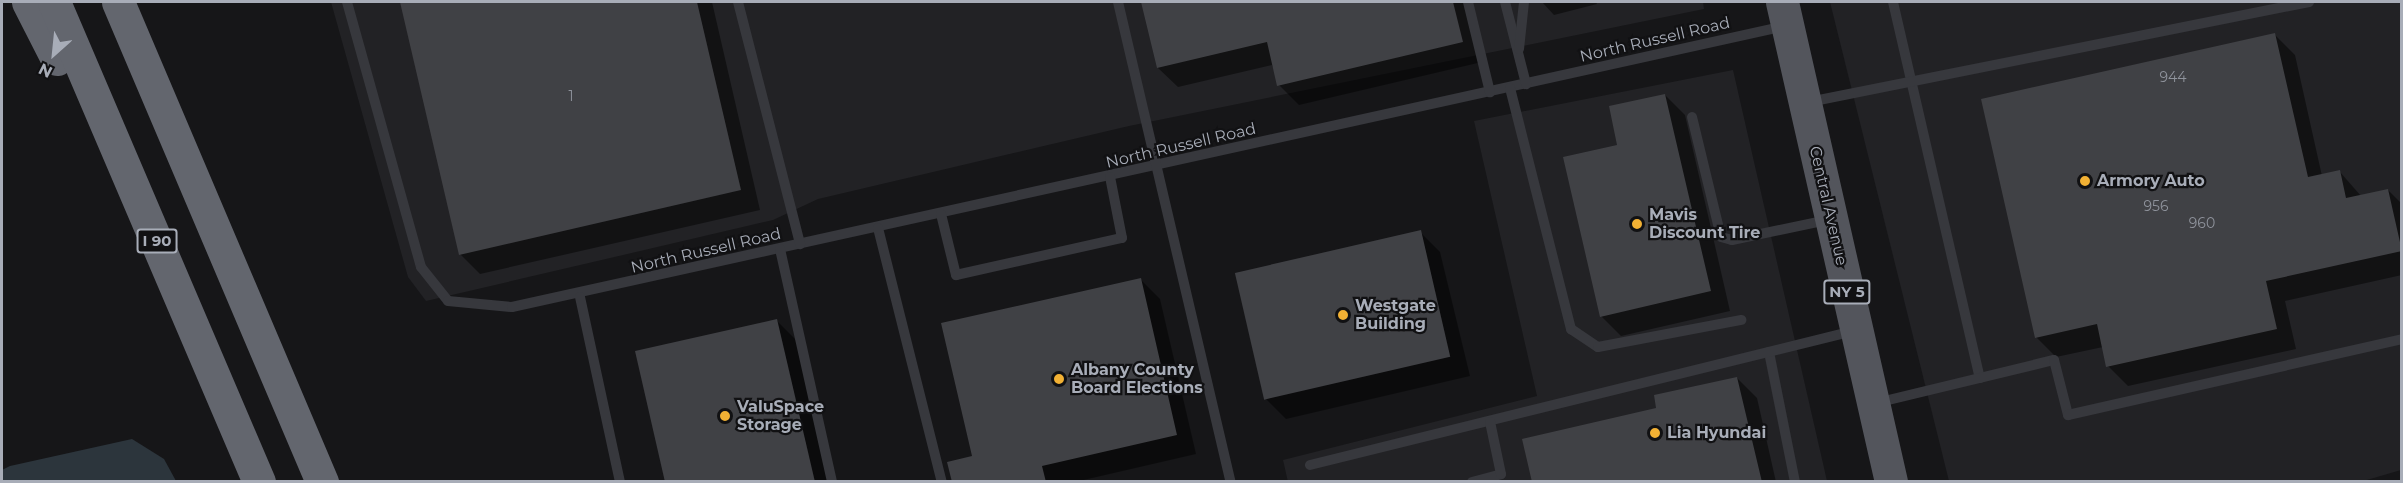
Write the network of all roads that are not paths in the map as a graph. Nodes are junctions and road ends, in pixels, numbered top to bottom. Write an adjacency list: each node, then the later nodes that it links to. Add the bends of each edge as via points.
1 (28, 2): 30 (highway)
2 (54, 2): 30 (highway, I 90)
3 (118, 2): 18 (highway)
4 (129, 2): 18 (highway)
5 (347, 2): 29 (lane, North Russell Road, via 428,276 448,301 512,307)
6 (738, 2): 27 (lane)
7 (1118, 2): 22 (lane)
8 (1468, 2): 19 (lane)
9 (1505, 2): 14 (lane)
10 (1524, 2): 14 (lane)
11 (1893, 2): 15 (lane)
12 (2309, 2): 15 (lane)
13 (1785, 13): 16 (lane, North Russell Road); 20 (main road, Central Avenue / NY 5)
14 (1518, 52): 16 (lane)
15 (1911, 82): 20 (lane); 35 (lane)
16 (1526, 84): 17 (lane, North Russell Road)
17 (1510, 88): 19 (lane, North Russell Road); 31 (lane, via 1571,329 1598,347)
18 (157, 92): 40 (highway)
19 (1490, 92): 22 (lane, North Russell Road)
20 (1805, 103): 25 (main road, Central Avenue / NY 5)
21 (1692, 117): 25 (lane, via 1721,237 1732,240)
22 (1157, 167): 23 (lane, North Russell Road); 44 (lane)
23 (1110, 177): 24 (lane, North Russell Road); 24 (lane, via 1122,238 956,274)
24 (941, 214): 26 (lane, North Russell Road)
25 (1831, 219): 32 (main road, Central Avenue / NY 5)
26 (878, 228): 27 (lane, North Russell Road); 43 (lane)
27 (800, 244): 28 (lane, North Russell Road)
28 (780, 249): 29 (lane, North Russell Road); 42 (lane)
29 (580, 297): 41 (lane)
30 (185, 307): 39 (highway, I 90)
31 (1741, 320)
32 (1856, 331): 34 (lane); 36 (main road, Central Avenue / NY 5)
33 (2402, 339): 35 (lane, via 2068,415 2054,360)
34 (1769, 352): 37 (lane); 46 (lane)
35 (1980, 378): 36 (lane)
36 (1872, 404): 47 (main road, Central Avenue / NY 5)
37 (1490, 422): 38 (lane); 45 (lane, via 1501,474)
38 (1310, 465)
39 (259, 482)
40 (322, 482)
41 (620, 482)
42 (832, 482)
43 (942, 482)
44 (1231, 482)
45 (1472, 482)
46 (1795, 482)
47 (1891, 482)

